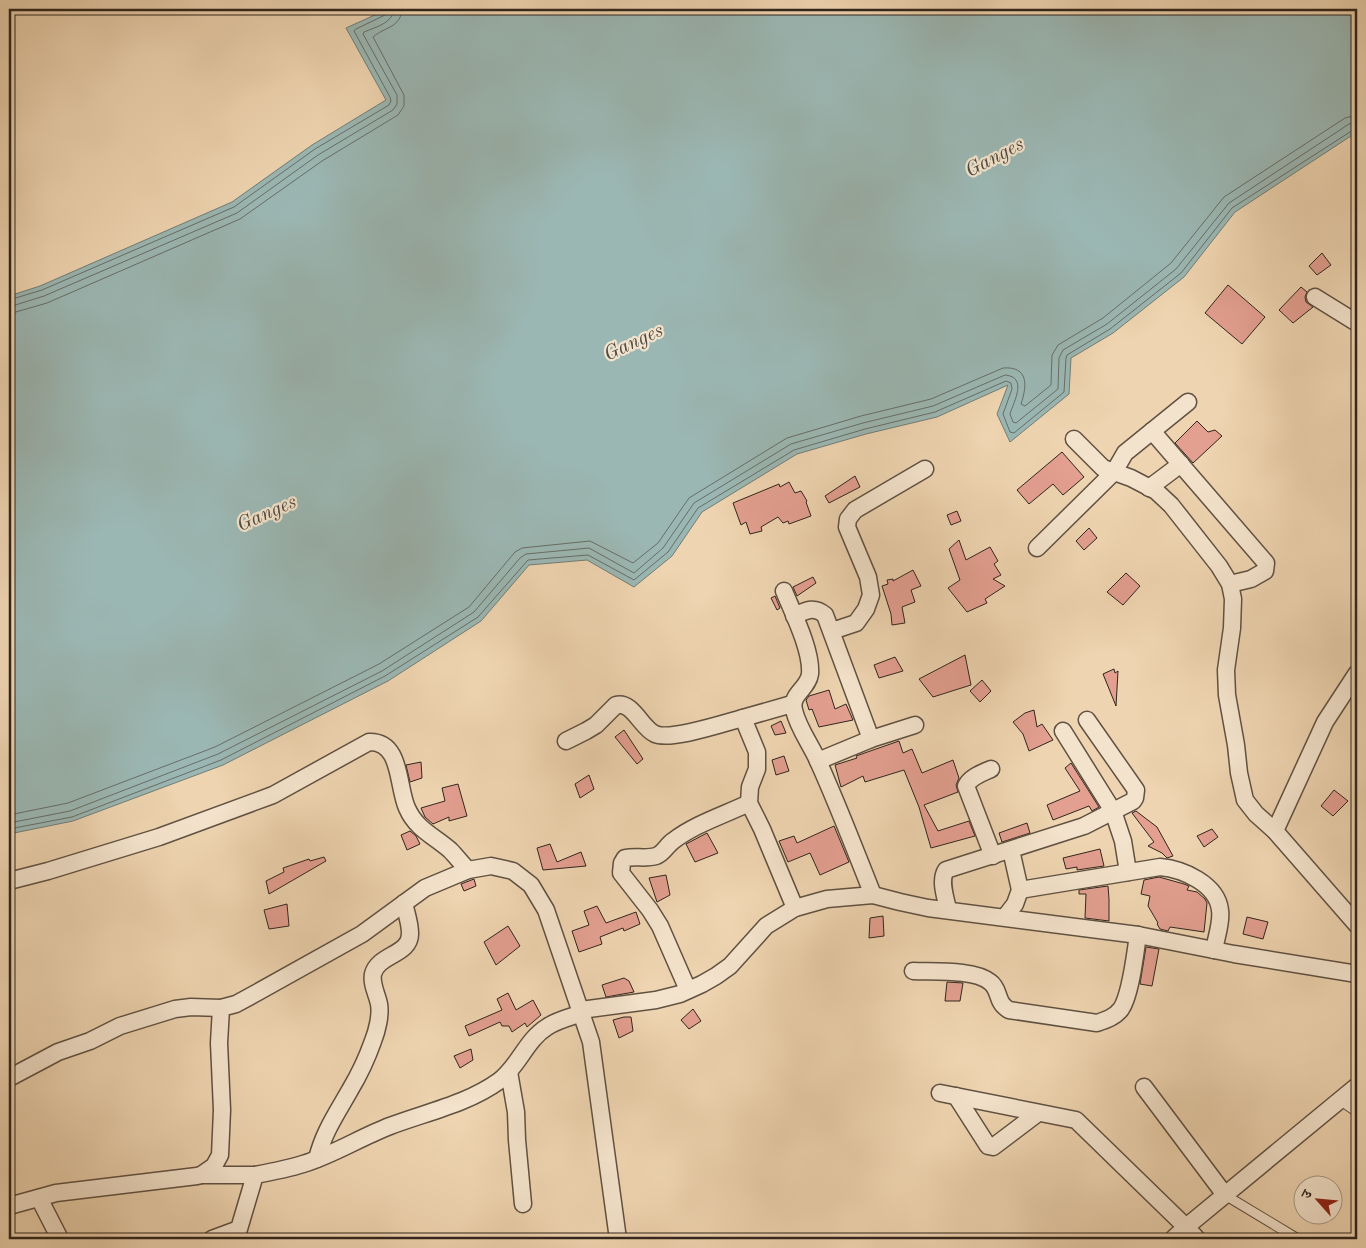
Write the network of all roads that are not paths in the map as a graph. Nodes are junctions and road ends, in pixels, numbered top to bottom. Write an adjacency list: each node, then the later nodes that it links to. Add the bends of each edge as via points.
1 (1315, 297): 2 (street)
2 (1357, 323)
3 (1188, 402): 4 (street)
4 (1152, 431): 6 (street); 8 (street, via 1125,453)
5 (1074, 438): 8 (street, via 1103,468)
6 (1181, 464): 9 (street); 11 (street, via 1266,563 1265,571 1251,579)
7 (925, 469): 14 (street, via 855,510 848,519 847,527 868,577 871,595 856,623)
8 (1114, 472): 9 (street); 10 (street)
9 (1149, 488): 11 (street, via 1171,504)
10 (1037, 548)
11 (1230, 584): 27 (street, via 1233,599 1226,670 1227,695 1239,773 1245,800)
12 (784, 591): 13 (street)
13 (794, 616): 14 (street, via 809,609 819,610 826,615); 16 (street, via 809,660 810,675)
14 (832, 631): 21 (street)
15 (1357, 673): 27 (street, via 1325,722)
16 (792, 704): 17 (street); 23 (street)
17 (743, 718): 22 (street, via 665,737 648,730 634,712 619,704 586,731); 25 (street, via 757,752 757,769 750,787)
18 (1087, 720): 26 (street, via 1136,790 1133,802)
19 (915, 725): 21 (street)
20 (1063, 731): 26 (street)
21 (871, 739): 23 (street)
22 (566, 741)
23 (818, 761): 34 (street)
24 (991, 769): 29 (street, via 967,782 966,786)
25 (749, 803): 36 (street); 44 (street, via 672,841 659,856 629,857 622,862 621,873 660,926)
26 (1113, 811): 28 (street, via 1084,826); 31 (street, via 1123,840)
27 (1275, 831): 39 (street)
28 (1011, 850): 29 (street); 33 (street)
29 (993, 856): 37 (street, via 946,870 943,882)
30 (468, 870): 32 (street, via 450,850 415,822 407,808 389,749 379,742 369,742 273,795 159,837); 35 (street, via 426,888); 46 (street, via 491,866 506,869 531,886 546,910)
31 (1128, 872): 33 (street); 41 (street, via 1172,868 1208,887 1217,898 1221,912)
32 (9, 881)
33 (1020, 890): 38 (street)
34 (874, 895): 36 (street, via 827,899); 37 (street)
35 (404, 902): 45 (street, via 362,934 236,1004); 54 (street, via 410,934 408,942 403,949 383,961 373,974 380,1006 378,1026 351,1088 329,1125)
36 (795, 908): 44 (street, via 766,926 730,966)
37 (948, 910): 38 (street)
38 (1005, 917): 40 (street)
39 (1357, 925)
40 (1138, 935): 41 (street); 42 (street, via 1126,996 1120,1009 1110,1019 1097,1023 1009,1010 999,1002 996,988 990,982 971,974)
41 (1214, 950): 43 (street)
42 (913, 971)
43 (1357, 974)
44 (688, 990): 46 (street, via 656,1000)
45 (222, 1008): 48 (street, via 175,1009 128,1023 58,1052); 55 (street, via 220,1155 214,1166)
46 (582, 1012): 47 (street, via 543,1030); 64 (street, via 591,1042)
47 (509, 1072): 54 (street, via 478,1094 388,1127); 59 (street, via 516,1112)
48 (9, 1078)
49 (1357, 1086): 51 (street)
50 (1144, 1087): 57 (street)
51 (1340, 1100): 52 (lane); 57 (street)
52 (1357, 1112)
53 (1038, 1113): 53 (street, via 948,1094 988,1146 1000,1143); 61 (street, via 1076,1120 1084,1126)
54 (317, 1159): 56 (street)
55 (202, 1175): 56 (street); 58 (street, via 56,1193)
56 (255, 1175): 63 (street, via 240,1230)
57 (1225, 1195): 61 (street); 66 (lane)
58 (39, 1198): 60 (street); 62 (street)
59 (523, 1204)
60 (9, 1206)
61 (1192, 1233): 65 (street)
62 (60, 1239)
63 (213, 1239)
64 (618, 1239)
65 (1173, 1239)
66 (1298, 1239)

